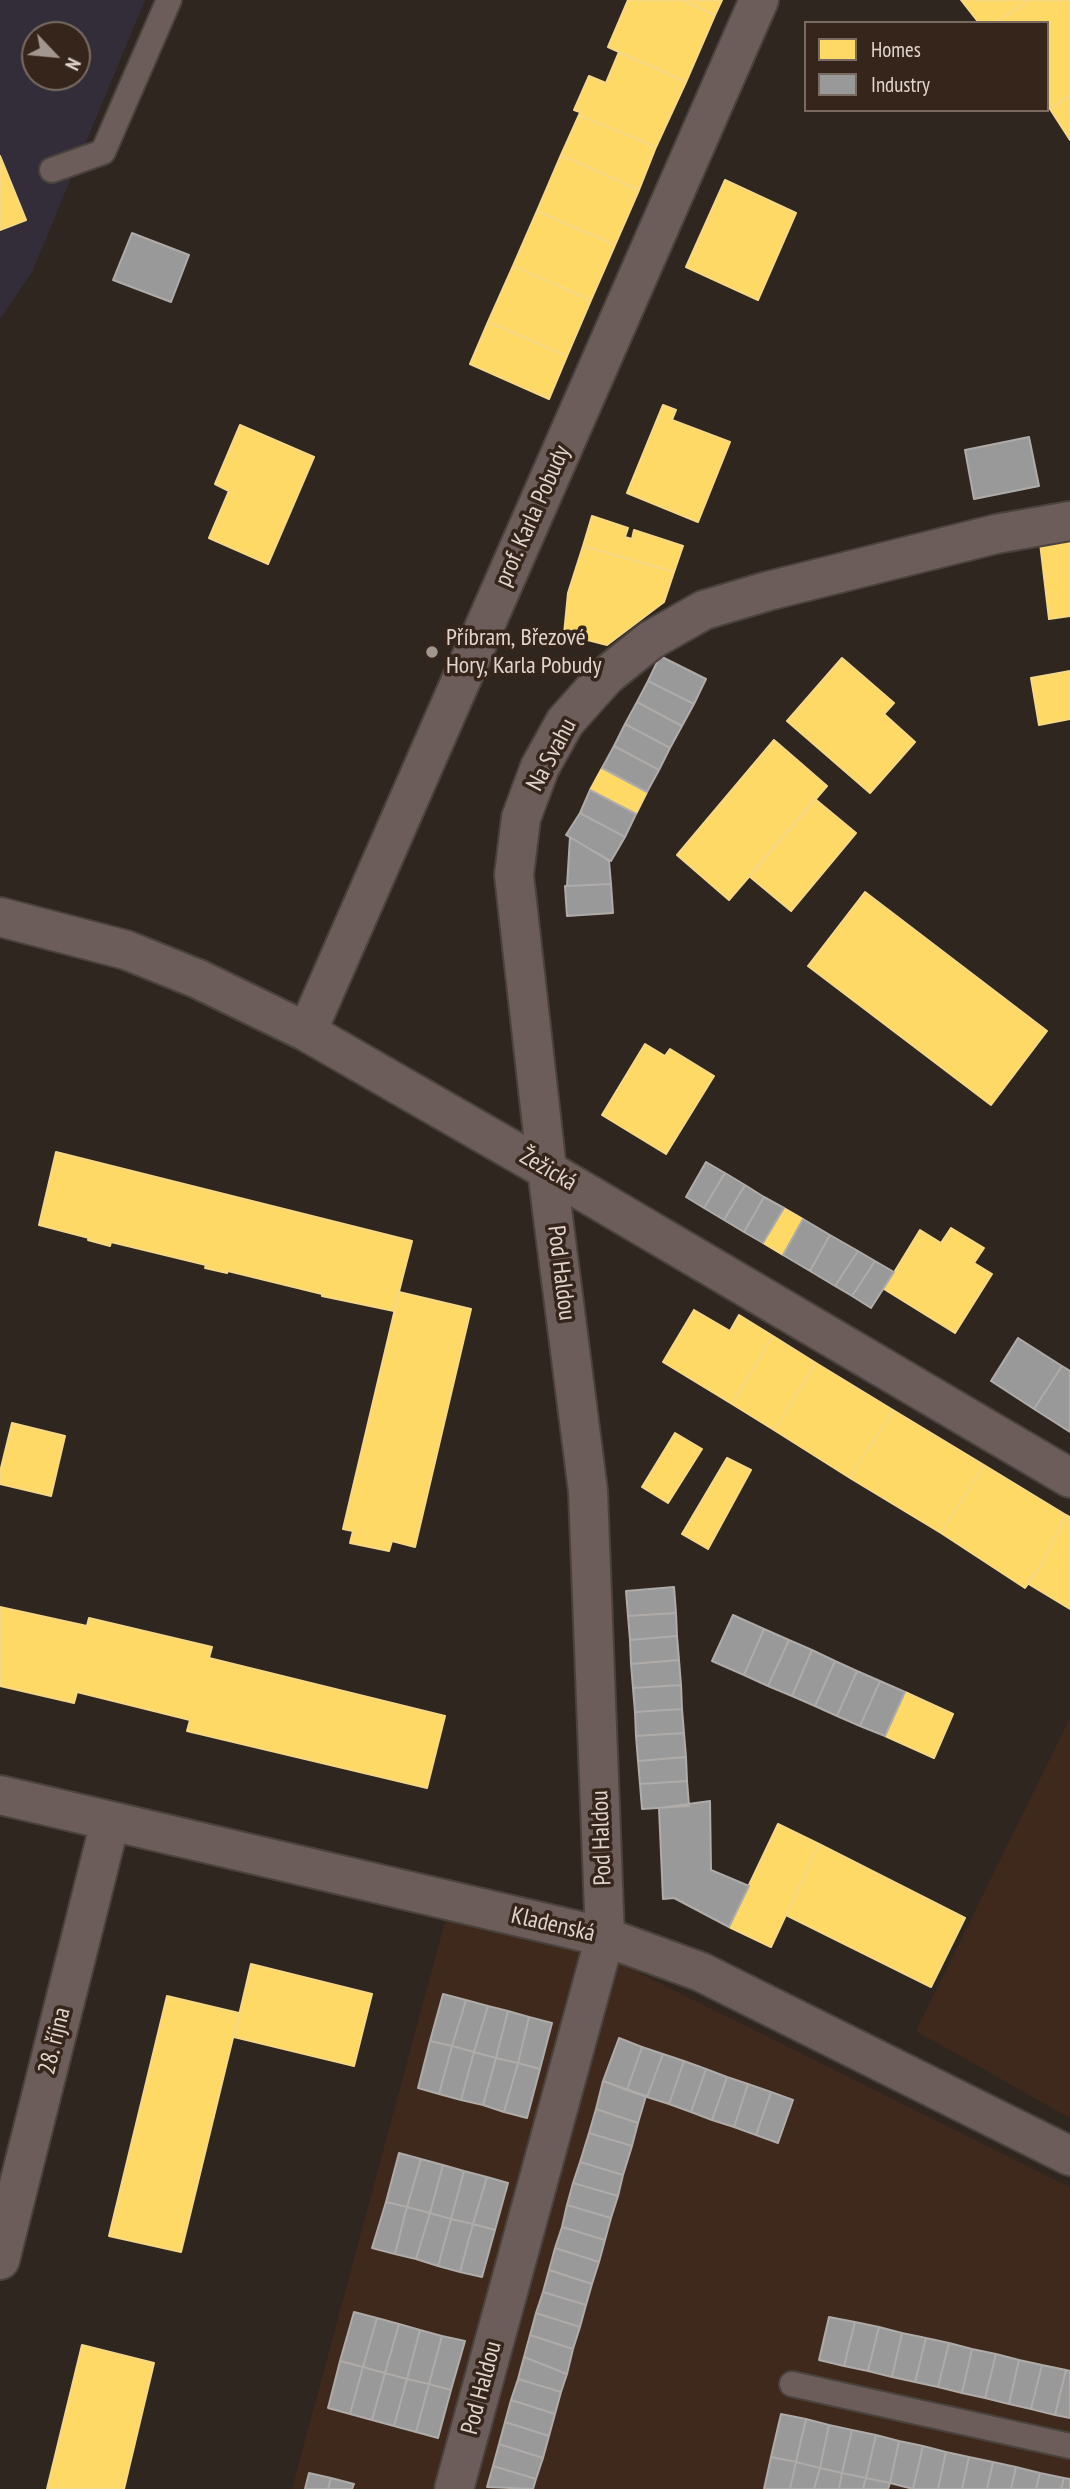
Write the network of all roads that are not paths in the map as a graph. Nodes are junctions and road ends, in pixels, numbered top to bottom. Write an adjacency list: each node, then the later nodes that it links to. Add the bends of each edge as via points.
1 (169, 0): 3 (lane, via 103,152)
2 (759, 0): 6 (street, prof. Karla Pobudy)
3 (52, 170)
4 (1070, 521): 7 (street, Na Svahu, via 996,534 704,610 651,640 606,676 565,722 540,767 521,818 514,875)
5 (0, 917): 6 (street, Žežická, via 125,950)
6 (307, 1031): 7 (street, Žežická)
7 (547, 1170): 8 (street, Žežická); 11 (street, Pod Haldou, via 588,1491)
8 (1070, 1478)
9 (0, 1795): 10 (street, Kladenská)
10 (110, 1822): 11 (street, Kladenská); 13 (street, 28. října)
11 (606, 1937): 12 (street, Kladenská, via 701,1972); 16 (street, Pod Haldou)
12 (1070, 2156)
13 (0, 2260)
14 (792, 2384): 15 (lane)
15 (1070, 2446)
16 (454, 2489)

